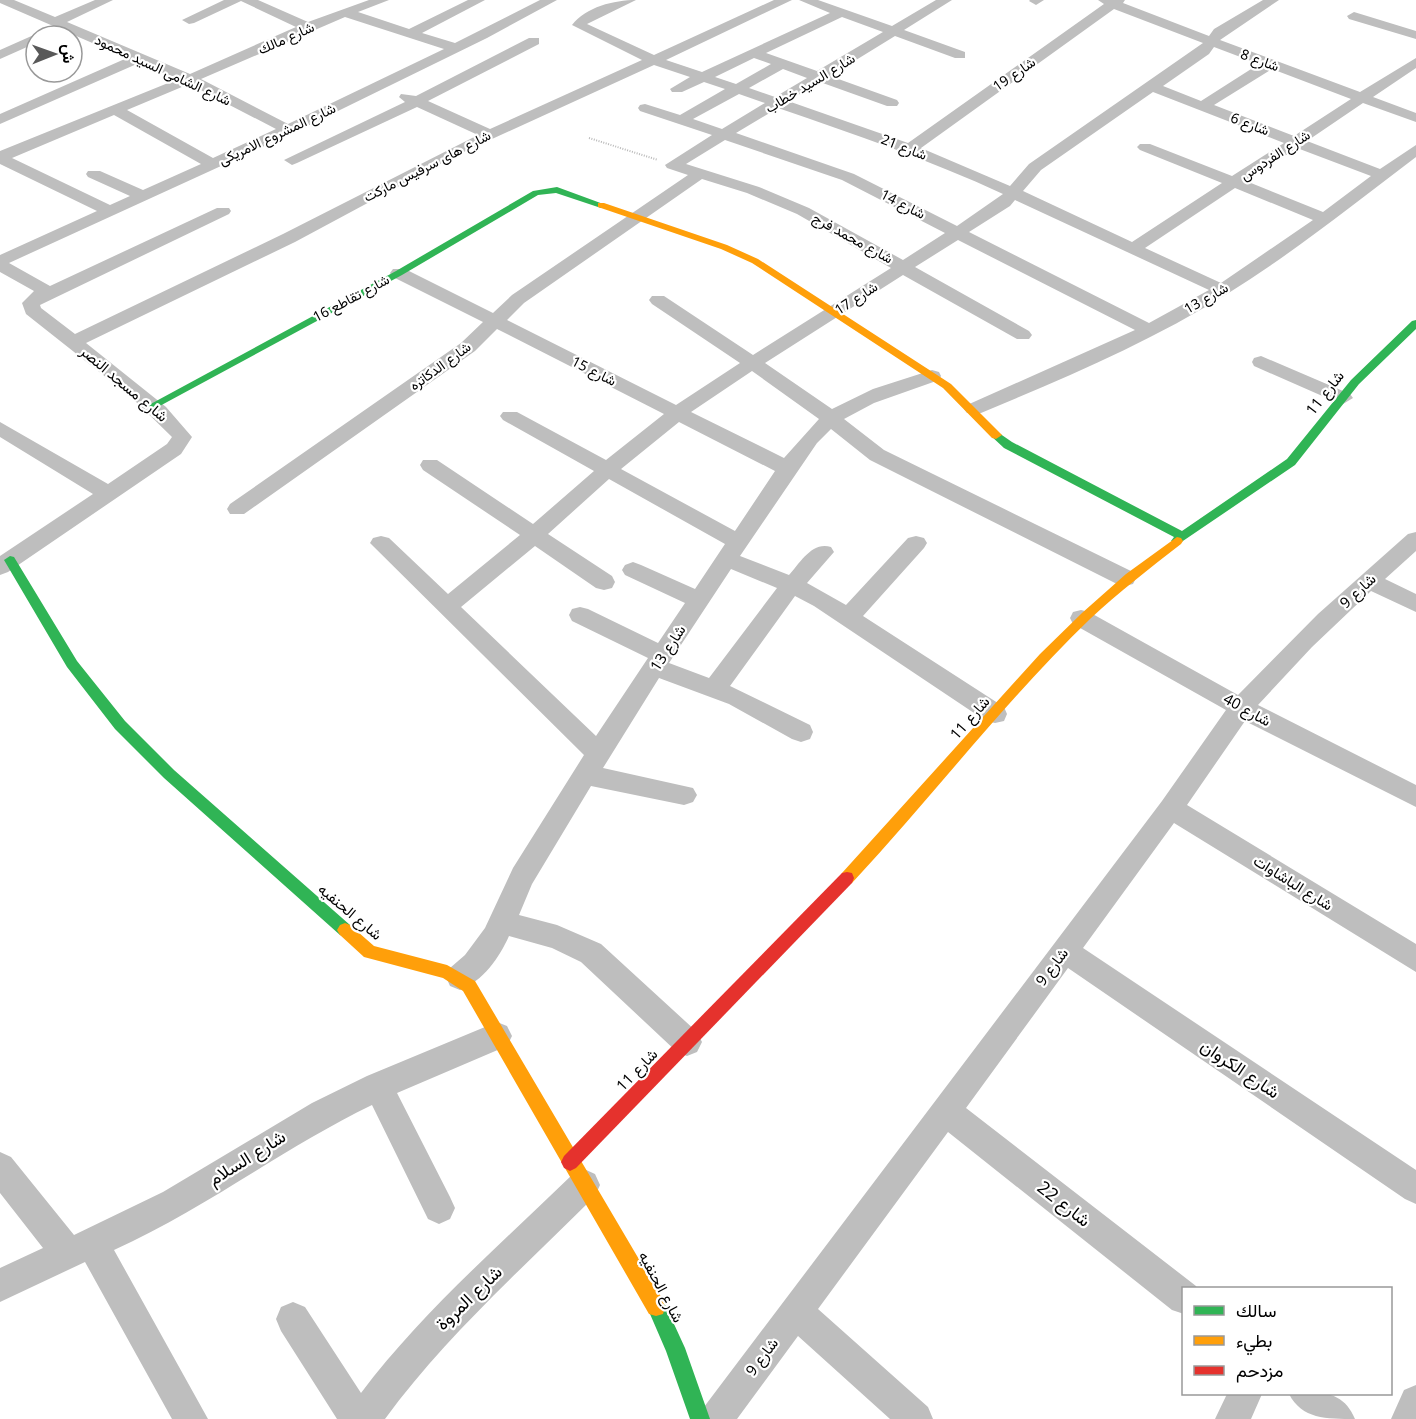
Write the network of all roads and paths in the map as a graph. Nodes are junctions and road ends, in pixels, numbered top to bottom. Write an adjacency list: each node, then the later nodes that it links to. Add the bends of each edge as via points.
1 (3, 0): 20 (street, شارع الشامى السيد محمود)
2 (106, 0): 20 (street)
3 (235, 0): 19 (street)
4 (247, 0): 21 (street)
5 (279, 0): 21 (street)
6 (382, 0): 15 (street, شارع مالك)
7 (478, 0): 23 (street)
8 (550, 0): 29 (street, شارع المشروع الامريكى)
9 (630, 0): 34 (street, شارع 21, via 579,23)
10 (785, 0): 34 (street, شارع هاى سرفيس ماركت)
11 (806, 0): 16 (street, via 827,8)
12 (945, 0): 22 (street, شارع السيد خطاب)
13 (1272, 0): 27 (street, شارع 17, via 1219,32)
14 (1112, 1): 27 (street, شارع 8); 61 (street, شارع 19)
15 (362, 2): 17 (street, شارع مالك)
16 (841, 6): 22 (street); 30 (street)
17 (344, 12): 21 (street, شارع مالك); 23 (street)
18 (1354, 16): 25 (street)
19 (189, 20)
20 (60, 24)
21 (315, 25): 40 (street, شارع مالك)
22 (894, 32): 32 (street); 39 (street, شارع السيد خطاب)
23 (411, 33): 29 (street)
24 (84, 34): 33 (street, شارع الشامى السيد محمود)
25 (1416, 35)
26 (534, 41): 46 (street)
27 (1211, 42): 37 (street, شارع 8); 42 (street, شارع 17, via 1204,51)
28 (24, 44): 31 (street)
29 (456, 48): 41 (street, شارع المشروع الامريكى)
30 (752, 54): 36 (street); 38 (street)
31 (0, 55)
32 (960, 55)
33 (140, 57): 40 (street, شارع الشامى السيد محمود); 53 (street)
34 (656, 61): 38 (street, شارع 21); 56 (street, شارع هاى سرفيس ماركت)
35 (1416, 62): 45 (street, شارع الفردوس)
36 (782, 64): 39 (street); 44 (street)
37 (1270, 64): 45 (street, شارع 8); 49 (street)
38 (702, 77): 43 (street); 44 (street, شارع 21)
39 (819, 77): 47 (street, شارع السيد خطاب); 48 (street)
40 (190, 79): 51 (street, شارع مالك); 55 (street, شارع الشامى السيد محمود)
41 (380, 85): 46 (street); 55 (street, شارع المشروع الامريكى)
42 (1150, 86): 49 (street, شارع 6); 71 (street, شارع 17, via 1035,167)
43 (677, 89)
44 (737, 89): 47 (street, شارع 21); 54 (street)
45 (1362, 98): 52 (street, شارع 8); 59 (street, شارع الفردوس)
46 (416, 102): 56 (street); 64 (street)
47 (776, 102): 57 (street, شارع السيد خطاب); 61 (street, شارع 21)
48 (892, 103)
49 (1203, 106): 59 (street, شارع 6)
50 (645, 108): 54 (street, شارع 14)
51 (114, 109): 63 (street, شارع مالك); 65 (street)
52 (1416, 118)
53 (0, 120)
54 (681, 120): 57 (street, شارع 14)
55 (288, 130): 65 (street, شارع المشروع الامريكى)
56 (489, 134): 90 (street, شارع هاى سرفيس ماركت, via 280,242)
57 (723, 134): 66 (street, شارع السيد خطاب); 77 (street, شارع 14, via 848,177)
58 (589, 138): 66 (path)
59 (1295, 142): 69 (street, شارع 6); 70 (street, شارع الفردوس)
60 (1145, 147): 70 (street)
61 (910, 149): 71 (street, شارع 21)
62 (1416, 150): 69 (street, شارع 13)
63 (0, 158): 73 (street)
64 (292, 160)
65 (212, 164): 72 (street, شارع المشروع الامريكى)
66 (673, 165): 67 (street, شارع محمد فرج)
67 (701, 173): 75 (street, شارع الدكاتره); 80 (street, شارع محمد فرج, via 803,211)
68 (94, 174): 72 (street)
69 (1382, 175): 76 (street, شارع 13)
70 (1233, 183): 76 (street); 78 (street, شارع الفردوس)
71 (1014, 191): 77 (street, شارع 17, via 1004,202); 78 (street, شارع 21)
72 (143, 196): 73 (street, شارع المشروع الامريكى)
73 (110, 211): 79 (street, شارع المشروع الامريكى)
74 (223, 211): 83 (street)
75 (637, 217): 81 (street, شارع تقاطع 16, via 550,190 536,193); 85 (street, via 740,253); 86 (street, شارع الدكاتره, via 518,298)
76 (1323, 218): 82 (street, شارع 13)
77 (957, 232): 80 (street, شارع 17); 88 (street, شارع 14)
78 (1134, 248): 82 (street, شارع 21)
79 (0, 263): 83 (street, via 42,288)
80 (905, 266): 85 (street, شارع 17); 89 (street, شارع محمد فرج)
81 (399, 273): 86 (street, شارع 15); 95 (street, شارع تقاطع 16)
82 (1222, 290): 88 (street, شارع 13)
83 (40, 297): 90 (street, شارع مسجد النصر, via 30,308)
84 (658, 300): 92 (street)
85 (834, 312): 92 (street, شارع 17); 93 (street)
86 (494, 320): 97 (street, شارع 15); 105 (street, شارع الدكاتره, via 468,347)
87 (1416, 323): 94 (street, شارع 11, via 1373,362)
88 (1148, 330): 96 (street, شارع 13)
89 (1023, 334)
90 (73, 342): 95 (street, شارع مسجد النصر)
91 (1261, 362): 94 (street)
92 (752, 363): 97 (street, شارع 17); 99 (street)
93 (932, 376): 96 (street); 99 (street, شارع 13, via 858,402)
94 (1343, 398): 107 (street, شارع 11, via 1291,462)
95 (152, 406): 104 (street, شارع مسجد النصر, via 181,433 181,441)
96 (974, 409): 107 (street, via 1008,445)
97 (677, 412): 102 (street, شارع 15); 103 (street, شارع 17)
98 (510, 416): 103 (street)
99 (831, 418): 102 (street, شارع 13); 115 (street, via 877,455)
100 (0, 428): 104 (street)
101 (430, 465): 106 (street)
102 (789, 469): 111 (street, شارع 13)
103 (607, 470): 106 (street, شارع 17); 111 (street)
104 (110, 494): 113 (street, شارع مسجد النصر)
105 (237, 509)
106 (534, 535): 117 (street); 121 (street, شارع 17)
107 (1183, 537): 115 (street, شارع 11)
108 (1416, 539): 116 (street, شارع 9)
109 (381, 543): 121 (street)
110 (916, 543): 123 (street)
111 (732, 550): 118 (street); 119 (street, شارع 13)
112 (823, 552): 118 (street)
113 (5, 563): 137 (street, شارع الحنفيه, via 99,700 176,781 370,952 401,964 440,968)
114 (633, 570): 119 (street)
115 (1125, 578): 124 (street, شارع 11)
116 (1369, 580): 120 (street); 127 (street, شارع 9)
117 (604, 582)
118 (792, 585): 123 (street); 126 (street)
119 (699, 600): 125 (street, شارع 13)
120 (1416, 604)
121 (447, 608): 130 (street)
122 (580, 615): 125 (street)
123 (848, 617): 128 (street)
124 (1081, 618): 127 (street, شارع 40); 128 (street, شارع 11)
125 (659, 661): 126 (street); 130 (street, شارع 13)
126 (715, 688): 129 (street)
127 (1242, 708): 132 (street, شارع 40); 133 (street, شارع 9)
128 (995, 714): 139 (street, شارع 11, via 861,864)
129 (801, 732)
130 (591, 764): 131 (street); 134 (street, شارع 13, via 517,884)
131 (684, 795)
132 (1416, 797)
133 (1171, 808): 135 (street, شارع 9); 136 (street, شارع الباشاوات)
134 (502, 922): 137 (street, شارع 13, via 487,953); 139 (street, via 557,937 591,953)
135 (1065, 951): 141 (street, شارع 9); 144 (street, شارع الكروان)
136 (1416, 958)
137 (460, 977): 138 (street, شارع الحنفيه)
138 (498, 1036): 140 (street, شارع السلام); 143 (street, شارع الحنفيه)
139 (687, 1042): 143 (street, شارع 11)
140 (378, 1086): 145 (street); 146 (street, شارع السلام, via 297,1127 155,1214)
141 (944, 1110): 148 (street, شارع 22); 149 (street, شارع 9)
142 (0, 1167): 146 (street)
143 (577, 1174): 156 (street, شارع المروة, via 402,1368); 157 (street, شارع الحنفيه, via 654,1303)
144 (1416, 1188)
145 (439, 1208)
146 (80, 1247): 147 (street, شارع السلام); 154 (street)
147 (0, 1286)
148 (1182, 1296)
149 (796, 1311): 158 (street, شارع 9); 159 (street)
150 (293, 1319): 155 (street)
151 (1244, 1395): 160 (street)
152 (1307, 1395): 161 (street)
153 (1416, 1402): 162 (street)
154 (191, 1419)
155 (357, 1419)
156 (363, 1419)
157 (700, 1419)
158 (716, 1419)
159 (916, 1419)
160 (1232, 1419)
161 (1338, 1419)
162 (1408, 1419)

